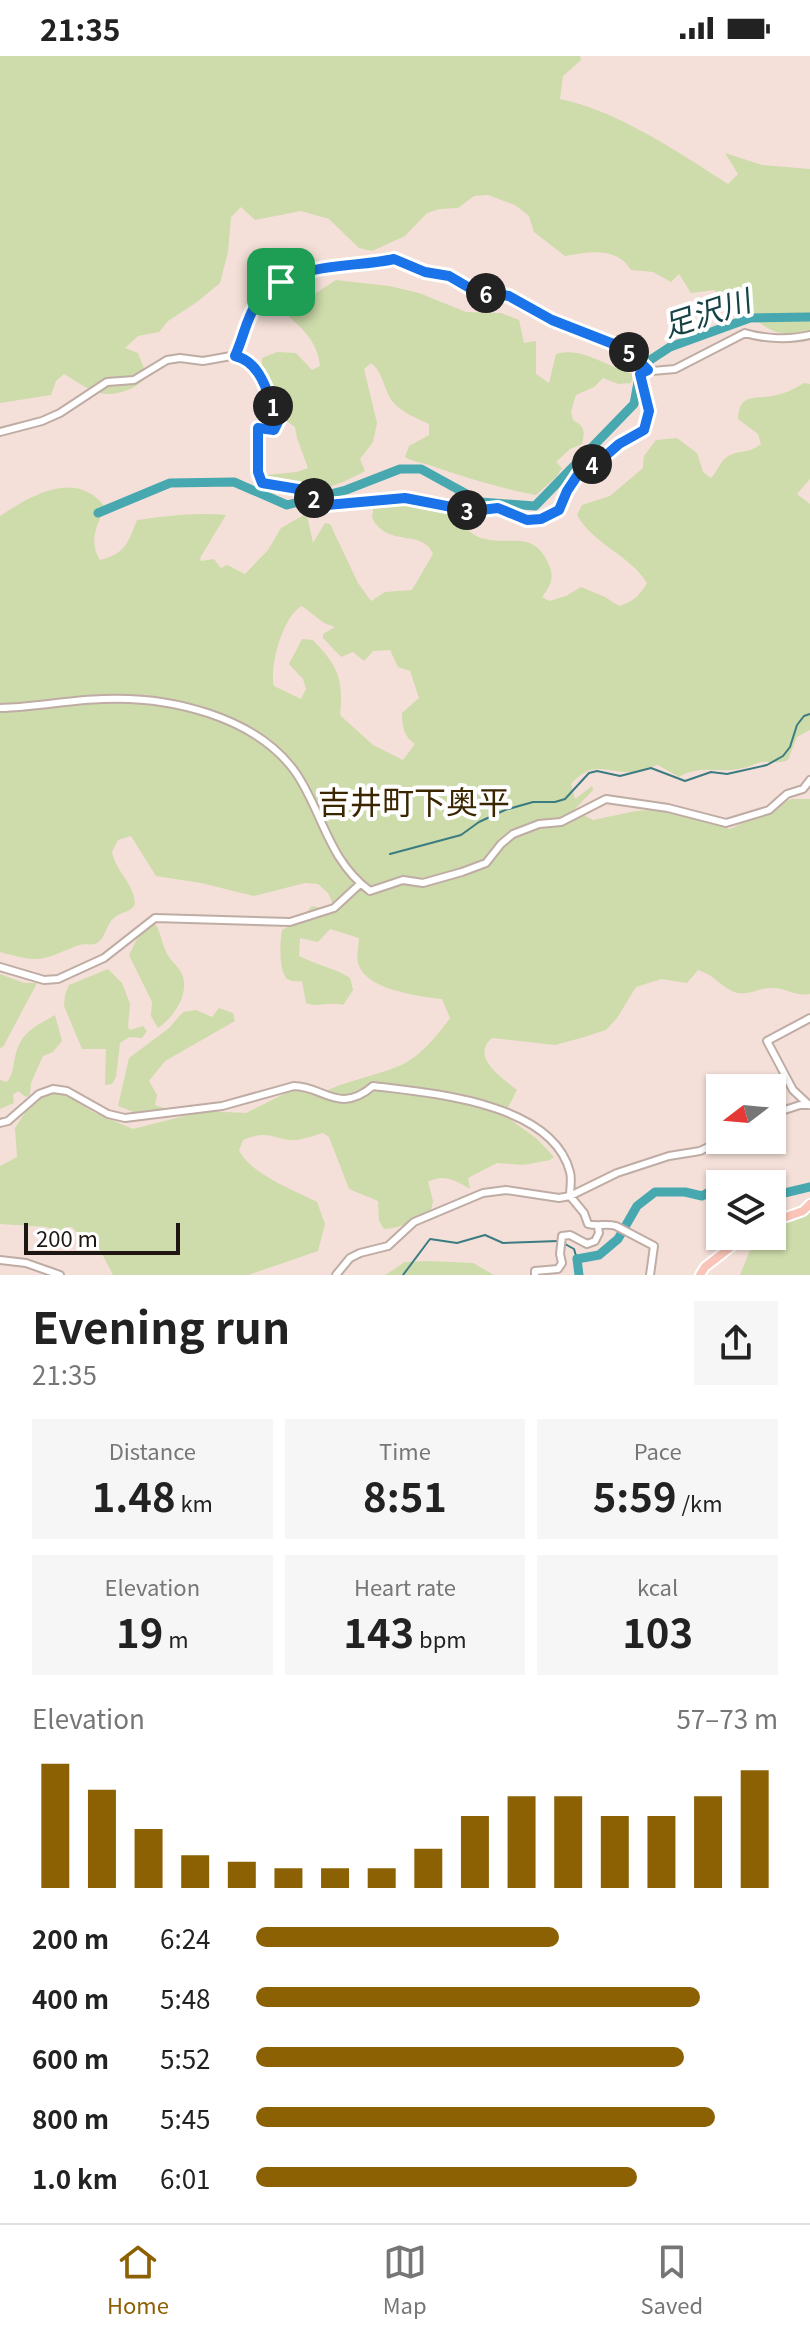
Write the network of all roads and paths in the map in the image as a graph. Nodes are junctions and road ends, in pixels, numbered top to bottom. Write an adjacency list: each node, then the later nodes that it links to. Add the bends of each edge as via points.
1 (810, 335): 3 (street, via 745,333 675,369)
2 (235, 356): 3 (street, via 249,317 272,288 301,273 394,259 449,276 473,290 509,296 616,345); 3 (street, via 261,376 279,420 274,430 258,428 262,483 304,490 327,505 405,498 472,511 498,508 527,520 554,515 583,467 644,430 649,411 640,374); 4 (street, via 167,360 134,380 107,382 42,421)
3 (648, 370)
4 (0, 432)
5 (0, 708): 7 (street, via 133,699 239,725 295,772 338,859)
6 (810, 780): 7 (street, via 769,810 726,823 606,799 561,822 513,834 486,863 462,872 423,883 403,880 370,891)
7 (360, 884): 8 (street, via 334,908 290,922 155,918 104,958 58,979)
8 (0, 967)
9 (810, 1018): 10 (street, via 767,1041 793,1090)
10 (810, 1105): 11 (street)
11 (786, 1110)
12 (0, 1123): 14 (street, via 53,1089 125,1118 222,1106 294,1086 335,1098 362,1094 373,1086 429,1092 492,1106 542,1132 569,1167)
13 (706, 1148): 14 (street, via 617,1173)
14 (570, 1196): 17 (street, via 588,1224); 21 (street, via 483,1193 414,1222 388,1246 350,1258)
15 (810, 1204): 16 (main road)
16 (786, 1217)
17 (598, 1227): 22 (street, via 595,1241 587,1244 562,1236 558,1269); 23 (street, via 616,1226 654,1246)
18 (727, 1250): 24 (main road)
19 (0, 1260): 20 (street)
20 (60, 1275)
21 (336, 1275)
22 (535, 1275)
23 (650, 1275)
24 (700, 1275)

